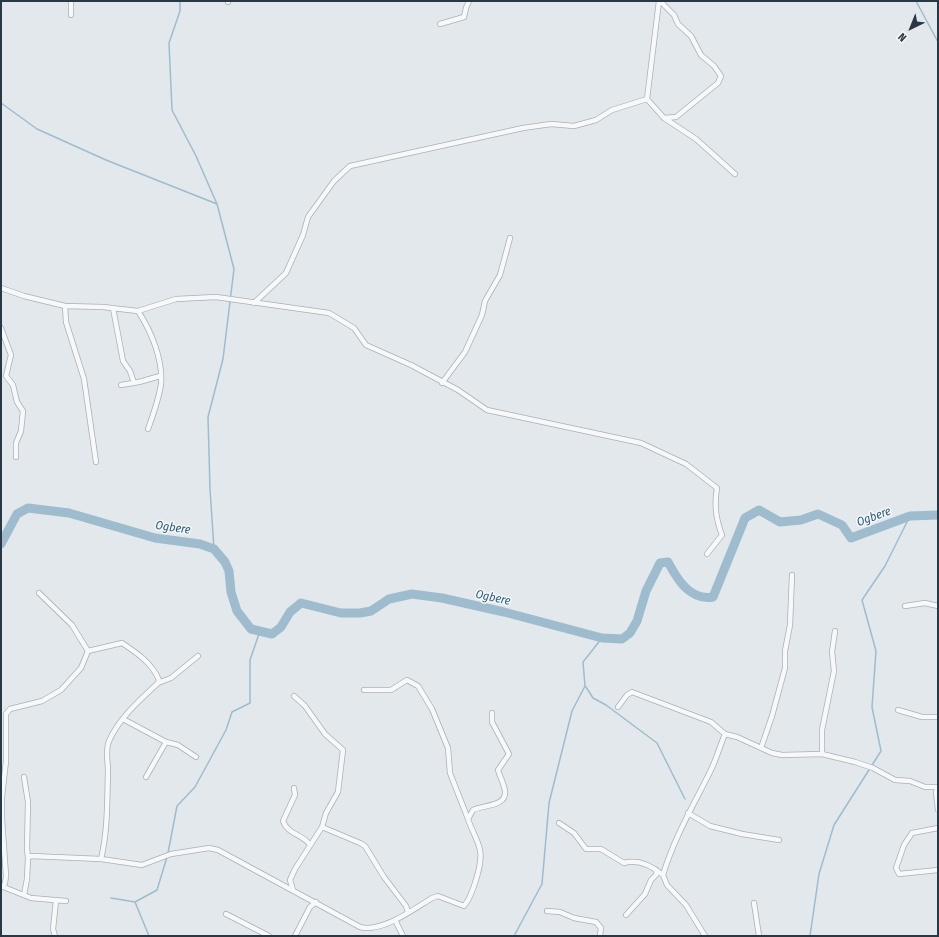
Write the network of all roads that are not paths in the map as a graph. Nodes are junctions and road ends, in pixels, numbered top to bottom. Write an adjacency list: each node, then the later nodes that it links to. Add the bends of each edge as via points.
1 (71, 1): 4 (street)
2 (469, 1): 5 (street, via 464,17)
3 (659, 1): 6 (street); 7 (street, via 674,15 678,24 691,36 701,54 720,76 718,82 676,117)
4 (70, 16)
5 (440, 24)
6 (647, 99): 7 (street); 11 (street, via 612,110 596,120 574,126 551,124 523,128 350,166 334,181 308,217 286,273)
7 (664, 118): 8 (street, via 696,139)
8 (735, 174)
9 (510, 238): 18 (street, via 500,274 485,301 482,315 465,352)
10 (1, 288): 12 (street)
11 (254, 303): 14 (street, via 216,296 199,297 176,299); 18 (street, via 329,313 354,328 366,345 411,365)
12 (65, 306): 13 (street); 22 (street, via 66,322 84,379)
13 (113, 308): 14 (street); 17 (street, via 123,361)
14 (138, 311): 16 (street, via 152,335)
15 (1, 328): 21 (street, via 11,355 6,376 13,385 16,402 23,411)
16 (160, 376): 17 (street); 20 (street, via 157,399)
17 (134, 382): 19 (street)
18 (442, 383): 23 (street, via 458,390 487,410 641,443 686,464 717,488 714,504 722,536)
19 (121, 385)
20 (148, 429)
21 (16, 456)
22 (96, 462)
23 (707, 554)
24 (792, 576): 43 (street, via 785,668)
25 (39, 593): 29 (street, via 72,625)
26 (905, 606): 27 (street, via 925,603)
27 (938, 606)
28 (835, 631): 44 (street, via 832,652 834,671 822,730)
29 (88, 651): 31 (street, via 122,643 154,668); 42 (street, via 81,668 61,690 42,701 8,710)
30 (198, 656): 31 (street, via 171,678)
31 (158, 683): 38 (street)
32 (364, 690): 52 (street, via 391,690 408,680 418,686 432,709 448,748 450,773)
33 (294, 696): 55 (street, via 305,706 325,734 343,750 338,792 326,813)
34 (618, 707): 39 (street, via 632,692 640,694 670,708 711,722)
35 (898, 710): 37 (street, via 922,717)
36 (492, 714): 52 (street, via 492,722 509,754 498,770 505,792 499,803 473,810)
37 (938, 718)
38 (123, 719): 41 (street); 60 (street, via 106,749 106,828)
39 (725, 734): 43 (street); 51 (street, via 710,771)
40 (1, 742): 42 (street)
41 (166, 742): 45 (street, via 178,745); 47 (street)
42 (6, 745): 53 (street)
43 (761, 748): 44 (street, via 782,755)
44 (822, 754): 49 (street, via 855,762 895,780)
45 (196, 756)
46 (24, 777): 59 (street, via 28,802)
47 (146, 778)
48 (294, 788): 58 (street, via 295,795 283,822 287,830)
49 (938, 788): 50 (street)
50 (938, 810)
51 (688, 813): 57 (street, via 710,826); 63 (street)
52 (468, 819): 72 (street, via 480,851 480,858 479,871 466,904 462,906 438,896)
53 (2, 820): 64 (street, via 6,876)
54 (559, 823): 61 (street, via 574,833 586,849 601,848 624,864 645,864)
55 (322, 827): 58 (street); 72 (street, via 365,846)
56 (938, 828): 62 (street, via 912,833 896,868 899,874)
57 (779, 840)
58 (310, 845): 65 (street, via 290,880)
59 (28, 858): 60 (street, via 37,855); 66 (street)
60 (101, 859): 65 (street, via 142,865 171,854 209,848 218,850)
61 (655, 869): 63 (street); 74 (street, via 658,874)
62 (938, 870)
63 (663, 875): 81 (street, via 667,885 686,905)
64 (2, 886): 66 (street)
65 (293, 890): 69 (street)
66 (24, 895): 67 (street)
67 (56, 901): 68 (street); 76 (street, via 53,929)
68 (66, 901)
69 (316, 902): 75 (street, via 360,928 368,930); 78 (street, via 310,907)
70 (754, 902): 82 (street)
71 (547, 911): 80 (street, via 596,922 600,928)
72 (408, 912): 75 (street)
73 (226, 914): 77 (street)
74 (626, 916)
75 (395, 920): 79 (street)
76 (55, 936)
77 (269, 936)
78 (295, 936)
79 (404, 936)
80 (600, 936)
81 (705, 936)
82 (760, 936)

